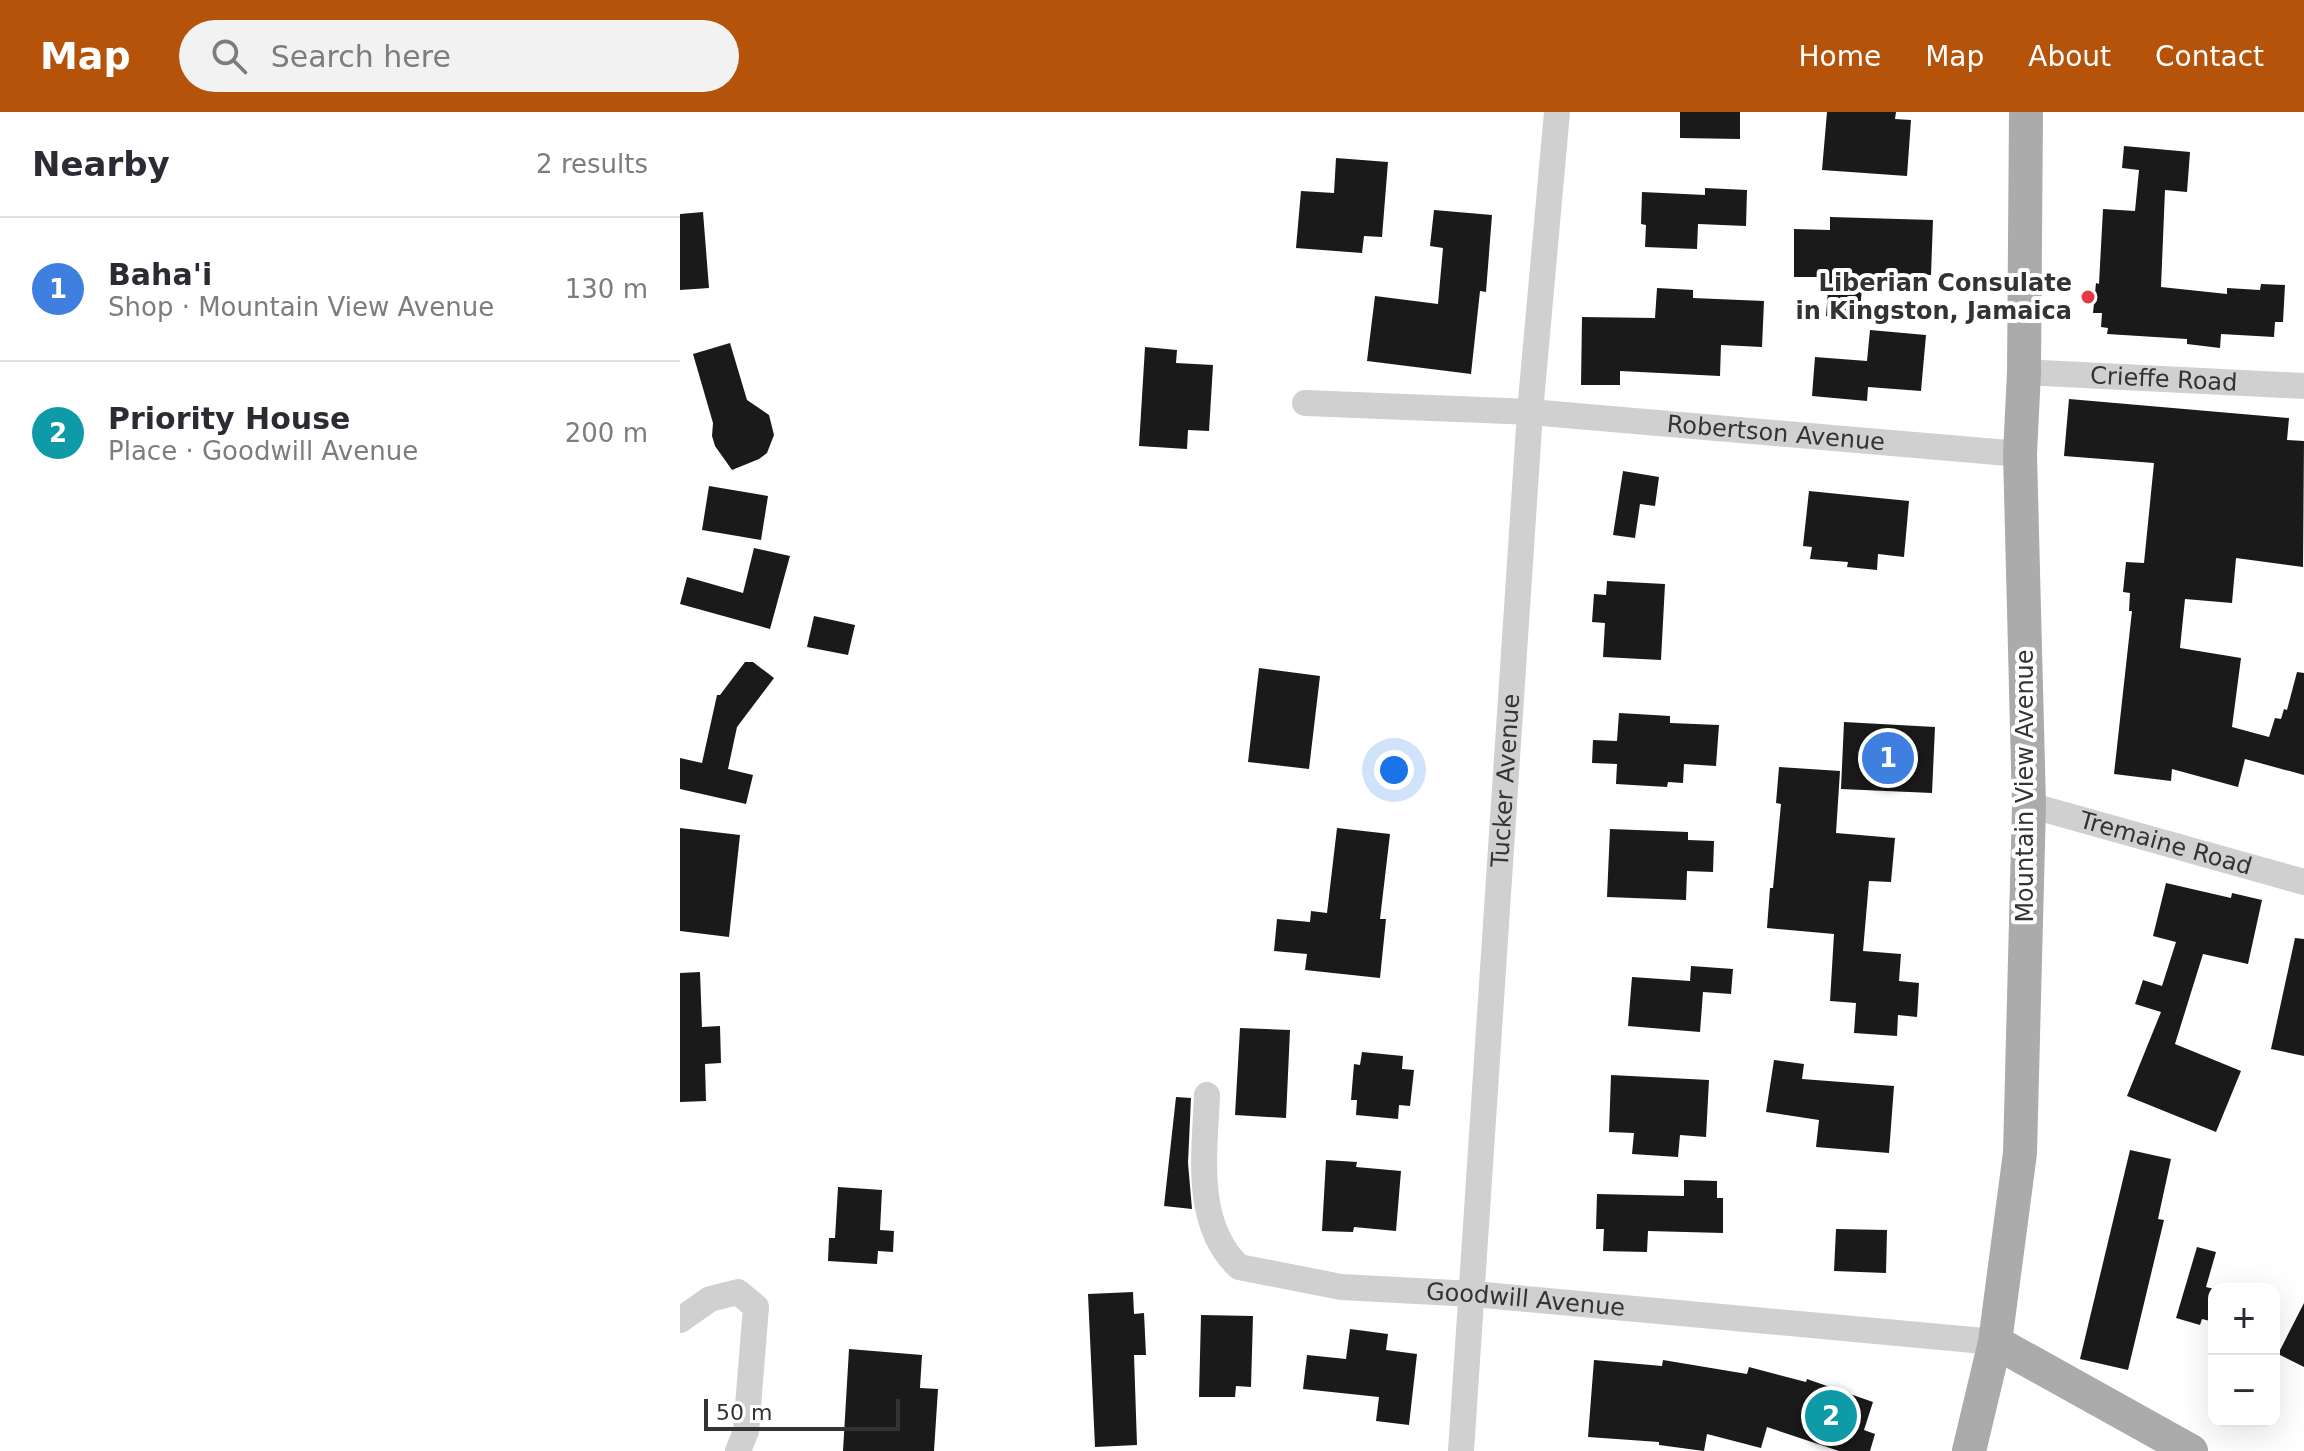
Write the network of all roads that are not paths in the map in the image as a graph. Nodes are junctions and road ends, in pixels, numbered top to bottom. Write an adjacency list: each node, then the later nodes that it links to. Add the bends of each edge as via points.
1 (1557, 112): 6 (street, Tucker Avenue)
2 (2027, 114): 3 (main road, Mountain View Avenue)
3 (2024, 372): 4 (street, Crieffe Road); 7 (main road, Mountain View Avenue)
4 (2304, 386)
5 (1305, 403): 6 (street, Robertson Avenue)
6 (1530, 412): 7 (street, Robertson Avenue); 11 (street, Tucker Avenue)
7 (2020, 454): 8 (main road, Mountain View Avenue)
8 (2029, 805): 9 (street, Tremaine Road); 13 (main road, Mountain View Avenue, via 2020,1153)
9 (2304, 882)
10 (1207, 1095): 11 (street, Goodwill Avenue, via 1204,1188 1215,1230 1239,1267 1341,1287)
11 (1473, 1294): 13 (street, Goodwill Avenue); 15 (street, Tucker Avenue)
12 (680, 1320): 14 (street, via 710,1299 738,1292 756,1307 746,1431)
13 (1995, 1342): 16 (main road, Mountain View Avenue); 17 (main road)
14 (738, 1451)
15 (1461, 1451)
16 (1969, 1451)
17 (2191, 1451)

